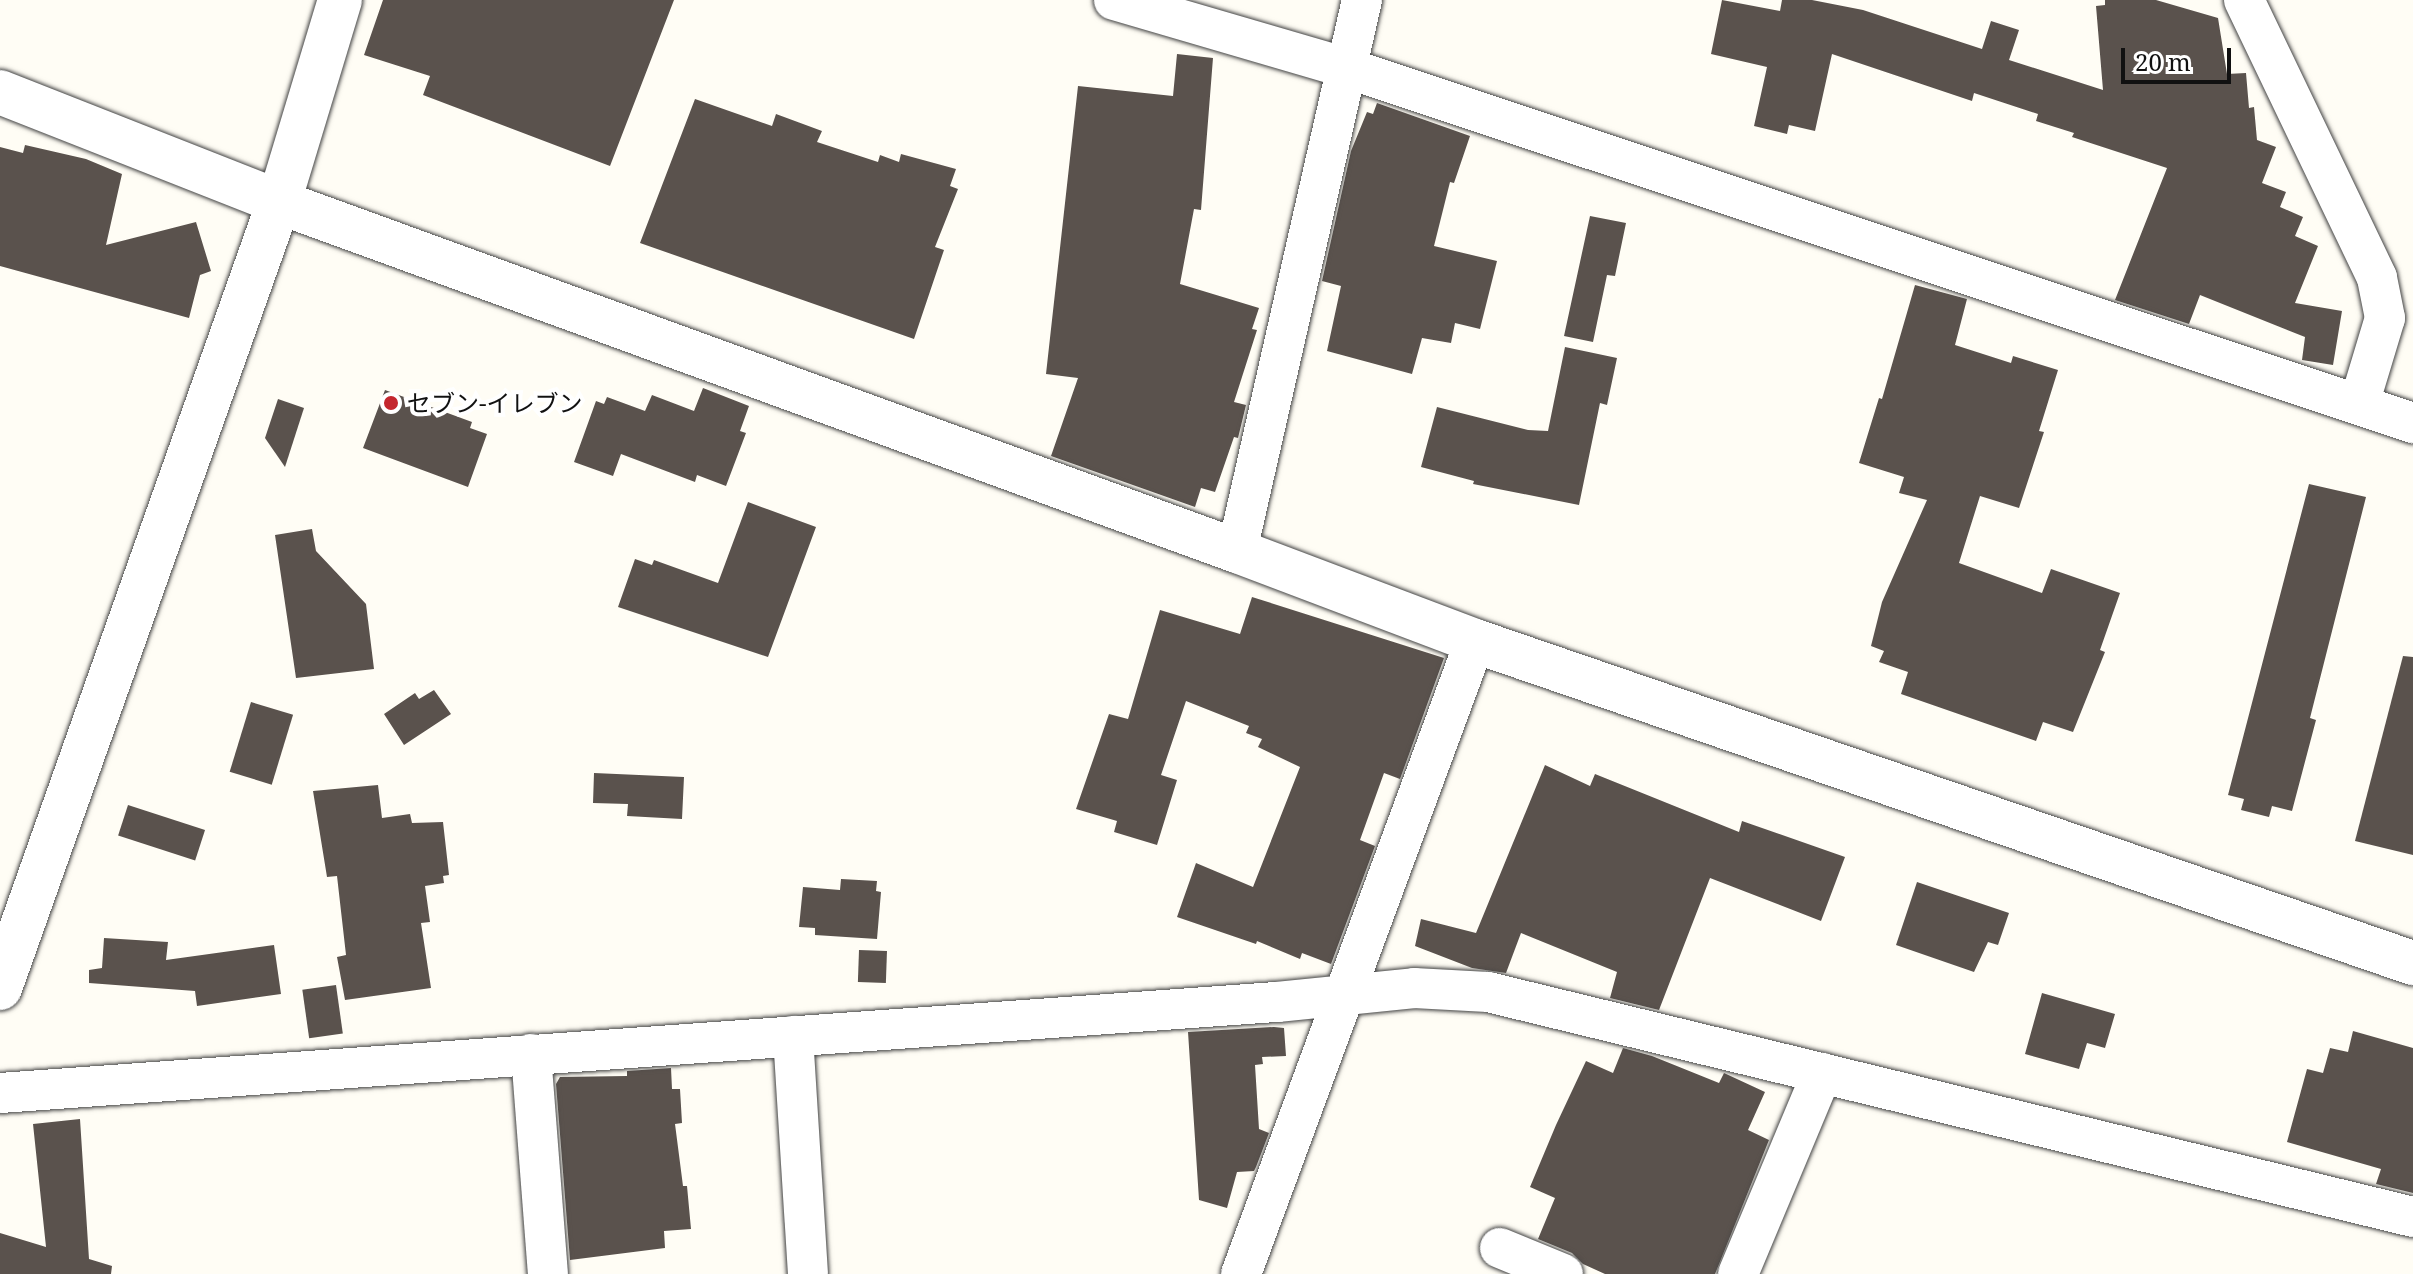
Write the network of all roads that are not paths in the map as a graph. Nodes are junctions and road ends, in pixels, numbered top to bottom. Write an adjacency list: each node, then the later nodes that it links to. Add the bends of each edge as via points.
1 (340, 0): 7 (street)
2 (1114, 0): 5 (street)
3 (1362, 0): 5 (street)
4 (2244, 0): 8 (street, via 2377,278 2385,318)
5 (1347, 68): 8 (street); 10 (street)
6 (0, 92): 7 (street)
7 (279, 202): 10 (street); 13 (street)
8 (2359, 404): 9 (street)
9 (2413, 423)
10 (1237, 551): 11 (street)
11 (1475, 641): 12 (street); 14 (street)
12 (2413, 963)
13 (0, 988)
14 (1344, 996): 15 (street); 17 (street, via 1414,988 1488,992); 23 (street)
15 (793, 1036): 16 (street); 22 (street)
16 (531, 1054): 18 (street); 21 (street)
17 (1822, 1073): 19 (street); 25 (street)
18 (0, 1093)
19 (2413, 1217)
20 (1500, 1248): 24 (street)
21 (548, 1274)
22 (808, 1274)
23 (1241, 1274)
24 (1563, 1274)
25 (1738, 1274)

